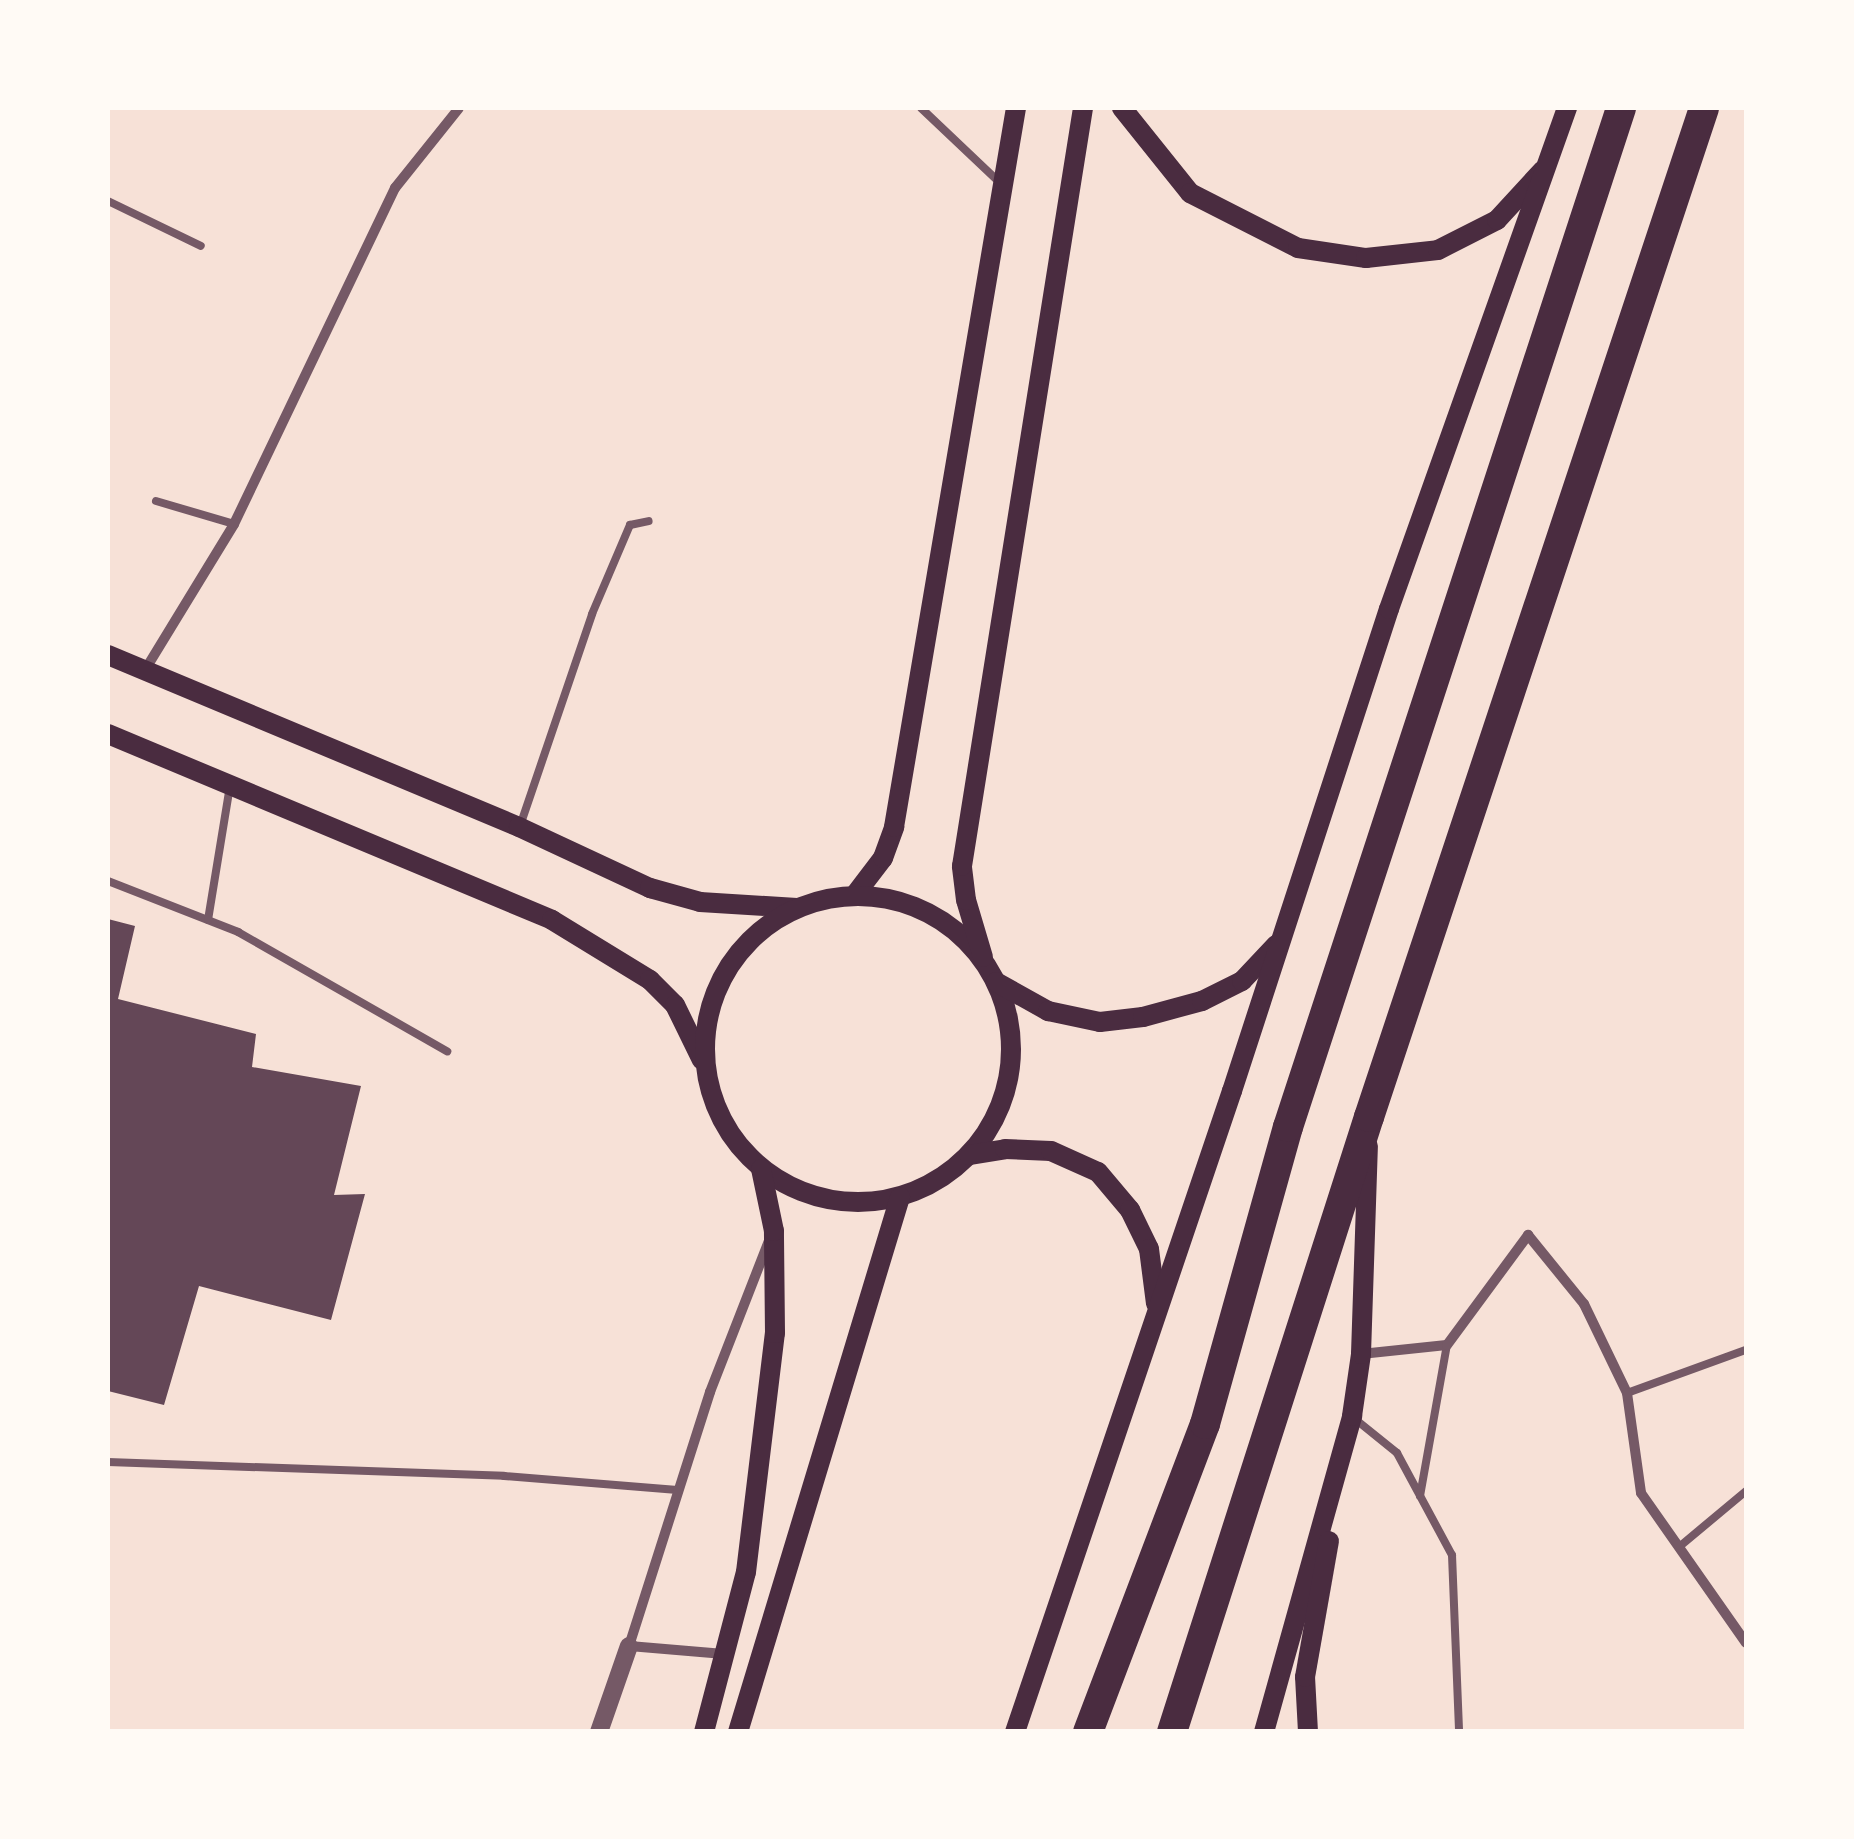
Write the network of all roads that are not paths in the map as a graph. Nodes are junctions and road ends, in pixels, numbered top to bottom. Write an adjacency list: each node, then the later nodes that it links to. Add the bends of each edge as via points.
1 (459, 108): 15 (street, via 395,188)
2 (921, 108): 10 (lane)
3 (1016, 108): 10 (main road)
4 (1083, 108): 26 (main road, via 962,866)
5 (1122, 108): 9 (main road, via 1190,193 1298,248 1366,258 1438,250 1496,220)
6 (1567, 108): 9 (main road)
7 (1621, 108): 52 (highway, via 1288,1127 1204,1424)
8 (1704, 108): 29 (highway)
9 (1551, 161): 25 (main road, via 1388,609)
10 (1003, 186): 22 (main road, via 894,826 884,858)
11 (108, 202): 12 (lane)
12 (201, 246)
13 (156, 501): 15 (lane)
14 (649, 521): 20 (lane, via 630,525 592,614)
15 (234, 524): 17 (street)
16 (108, 655): 17 (main road)
17 (144, 671): 20 (main road)
18 (108, 734): 19 (main road)
19 (230, 786): 24 (lane); 28 (main road, via 552,920 615,956 675,1004)
20 (519, 828): 23 (main road, via 650,888 700,902)
21 (108, 881): 24 (lane)
22 (854, 896): 23 (main road); 26 (main road, via 928,913 960,935)
23 (799, 908): 28 (main road, via 765,927 736,955 716,988)
24 (208, 920): 27 (lane)
25 (1281, 940): 26 (main road, via 1242,981 1202,1002 1100,1022 1048,1011); 34 (main road)
26 (990, 973): 30 (main road, via 1010,1025 1010,1071 996,1116)
27 (447, 1051)
28 (704, 1066): 31 (main road, via 733,1140)
29 (1369, 1117): 37 (main road); 53 (highway)
30 (968, 1155): 32 (main road); 34 (main road, via 1051,1151 1098,1172 1130,1210 1149,1249)
31 (761, 1169): 32 (main road, via 796,1190 835,1201); 33 (main road)
32 (900, 1197): 50 (main road)
33 (774, 1231): 41 (street, via 746,1292); 47 (main road, via 775,1334 746,1572)
34 (1157, 1310): 51 (main road)
35 (1447, 1345): 37 (street); 38 (street, via 1528,1235 1584,1304); 43 (lane)
36 (1745, 1350): 38 (lane)
37 (1360, 1354): 39 (main road)
38 (1627, 1393): 44 (street, via 1641,1493)
39 (1352, 1416): 43 (lane, via 1397,1453); 54 (main road); 55 (main road, via 1305,1677)
40 (108, 1462): 41 (lane, via 504,1476)
41 (678, 1490): 46 (street)
42 (1746, 1491): 44 (lane)
43 (1420, 1496): 56 (lane, via 1452,1555)
44 (1679, 1546): 45 (street)
45 (1746, 1644)
46 (630, 1646): 47 (street); 48 (street)
47 (728, 1655): 49 (main road)
48 (599, 1732)
49 (704, 1732)
50 (738, 1732)
51 (1015, 1732)
52 (1088, 1732)
53 (1172, 1732)
54 (1264, 1732)
55 (1308, 1732)
56 (1460, 1732)

